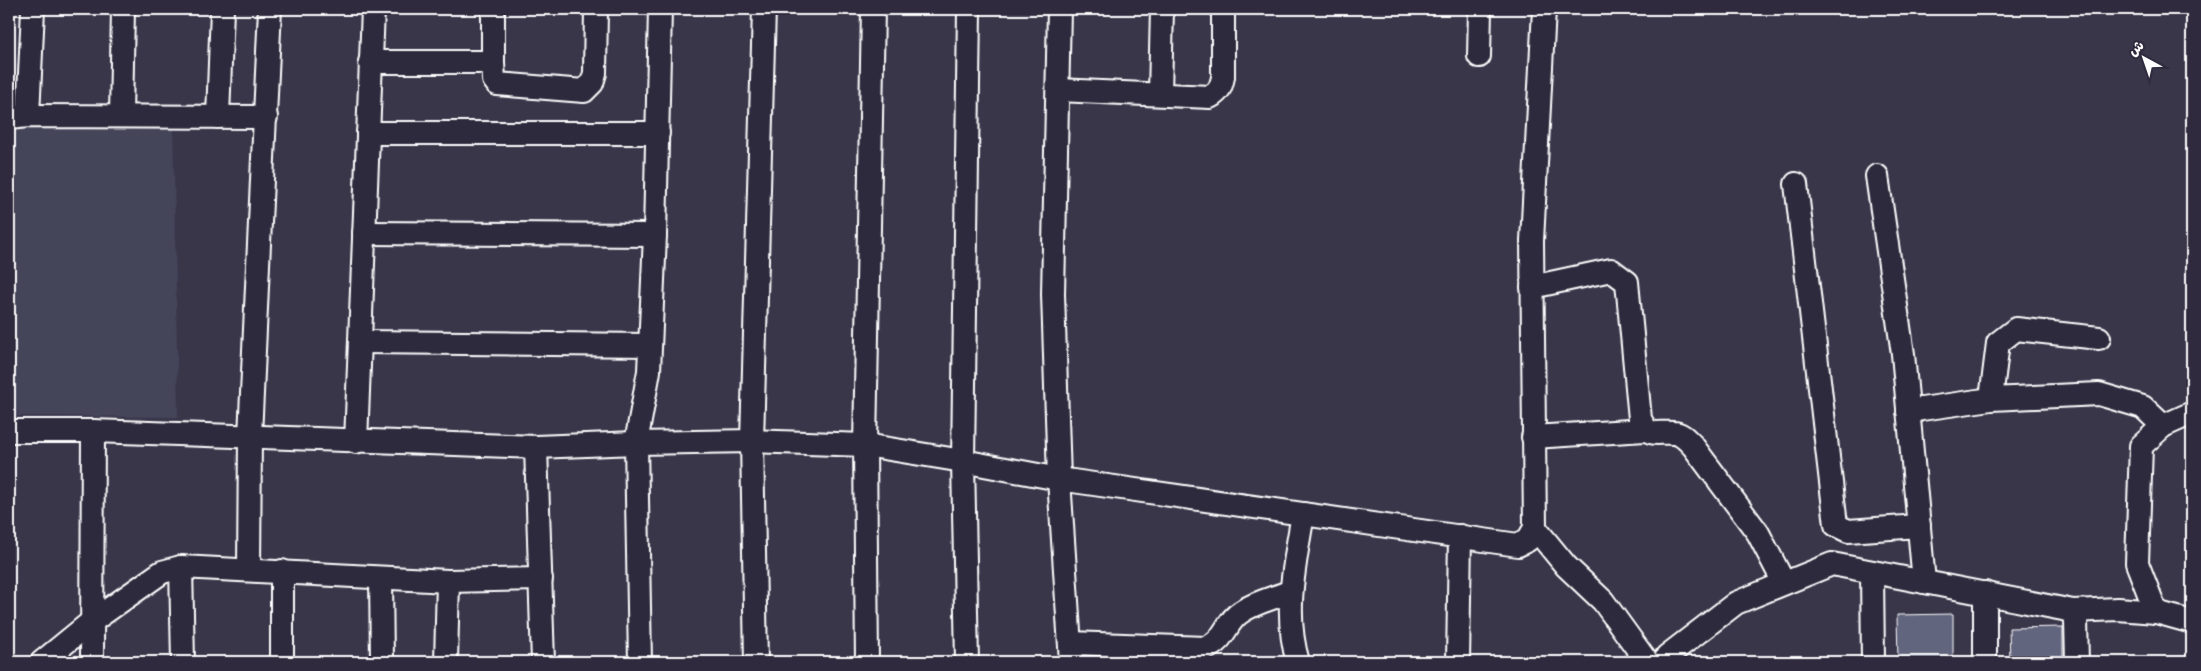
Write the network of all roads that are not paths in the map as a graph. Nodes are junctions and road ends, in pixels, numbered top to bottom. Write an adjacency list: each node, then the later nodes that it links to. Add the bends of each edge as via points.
1 (33, 9): 23 (street)
2 (123, 9): 22 (street)
3 (222, 9): 24 (street)
4 (270, 9): 25 (street)
5 (373, 9): 18 (street)
6 (493, 9): 19 (street)
7 (596, 9): 19 (street, via 595,72 592,83 584,91 497,84)
8 (660, 9): 27 (street)
9 (764, 9): 46 (street)
10 (873, 9): 48 (street)
11 (969, 9): 50 (street)
12 (1059, 9): 20 (street)
13 (1162, 9): 21 (street)
14 (1223, 9): 21 (street, via 1223,77 1217,93 1210,97)
15 (1480, 9): 17 (street)
16 (1544, 9): 32 (street)
17 (1479, 56)
18 (370, 62): 19 (street); 26 (street)
19 (493, 62)
20 (1058, 90): 21 (street); 51 (street, via 1053,294)
21 (1160, 94)
22 (121, 116): 23 (street); 24 (street)
23 (19, 117)
24 (218, 117): 25 (street)
25 (266, 117): 43 (street)
26 (368, 133): 27 (street); 30 (street)
27 (658, 133): 31 (street)
28 (1877, 176): 37 (street)
29 (1796, 184): 53 (street, via 1836,525 1848,531)
30 (364, 233): 31 (street); 34 (street)
31 (655, 235): 35 (street)
32 (1532, 288): 40 (street, via 1611,270 1627,282 1640,419); 44 (street)
33 (2100, 338): 36 (street, via 2016,329 1998,343)
34 (360, 342): 35 (street); 45 (street)
35 (650, 345): 47 (street, via 649,371)
36 (1991, 399): 37 (street); 39 (street, via 2099,394 2143,407)
37 (1908, 411): 53 (street)
38 (2192, 413): 39 (street)
39 (2163, 426): 68 (street, via 2141,446 2137,563)
40 (1645, 430): 44 (street); 64 (street, via 1684,436 1758,533)
41 (9, 431): 42 (street)
42 (93, 431): 43 (street); 69 (street)
43 (250, 436): 45 (street); 57 (street)
44 (1533, 437): 54 (street)
45 (356, 442): 49 (street)
46 (752, 442): 47 (street); 48 (street); 81 (street)
47 (636, 443): 49 (street); 80 (street)
48 (865, 445): 50 (street); 82 (street)
49 (536, 447): 61 (street)
50 (964, 461): 51 (street); 83 (street)
51 (1059, 479): 52 (street); 71 (street)
52 (1303, 514): 55 (street); 65 (street)
53 (1919, 526): 63 (street)
54 (1535, 528): 55 (street, via 1528,540 1518,545); 86 (street, via 1566,566 1603,601)
55 (1460, 536): 85 (street)
56 (181, 567): 57 (street); 69 (street, via 162,572); 75 (street)
57 (249, 569): 58 (street)
58 (282, 571): 60 (street); 76 (street)
59 (1872, 572): 63 (street); 64 (street, via 1832,564); 88 (street)
60 (381, 578): 62 (street); 77 (street)
61 (541, 579): 62 (street); 79 (street)
62 (448, 581): 78 (street)
63 (1924, 582): 66 (street)
64 (1784, 583): 87 (street, via 1736,603 1667,656)
65 (1291, 591): 72 (street, via 1240,612 1223,637 1206,648); 84 (street, via 1291,636)
66 (1986, 592): 67 (street); 89 (street)
67 (2073, 610): 68 (street); 90 (street)
68 (2156, 612): 70 (street)
69 (91, 622): 73 (street); 74 (street)
70 (2192, 622)
71 (1071, 653): 72 (street)
72 (1148, 654)
73 (42, 662)
74 (92, 662)
75 (183, 662)
76 (282, 662)
77 (382, 662)
78 (446, 662)
79 (543, 662)
80 (640, 662)
81 (756, 662)
82 (867, 662)
83 (968, 662)
84 (1298, 662)
85 (1458, 662)
86 (1647, 662)
87 (1666, 662)
88 (1873, 662)
89 (1984, 662)
90 (2077, 662)

